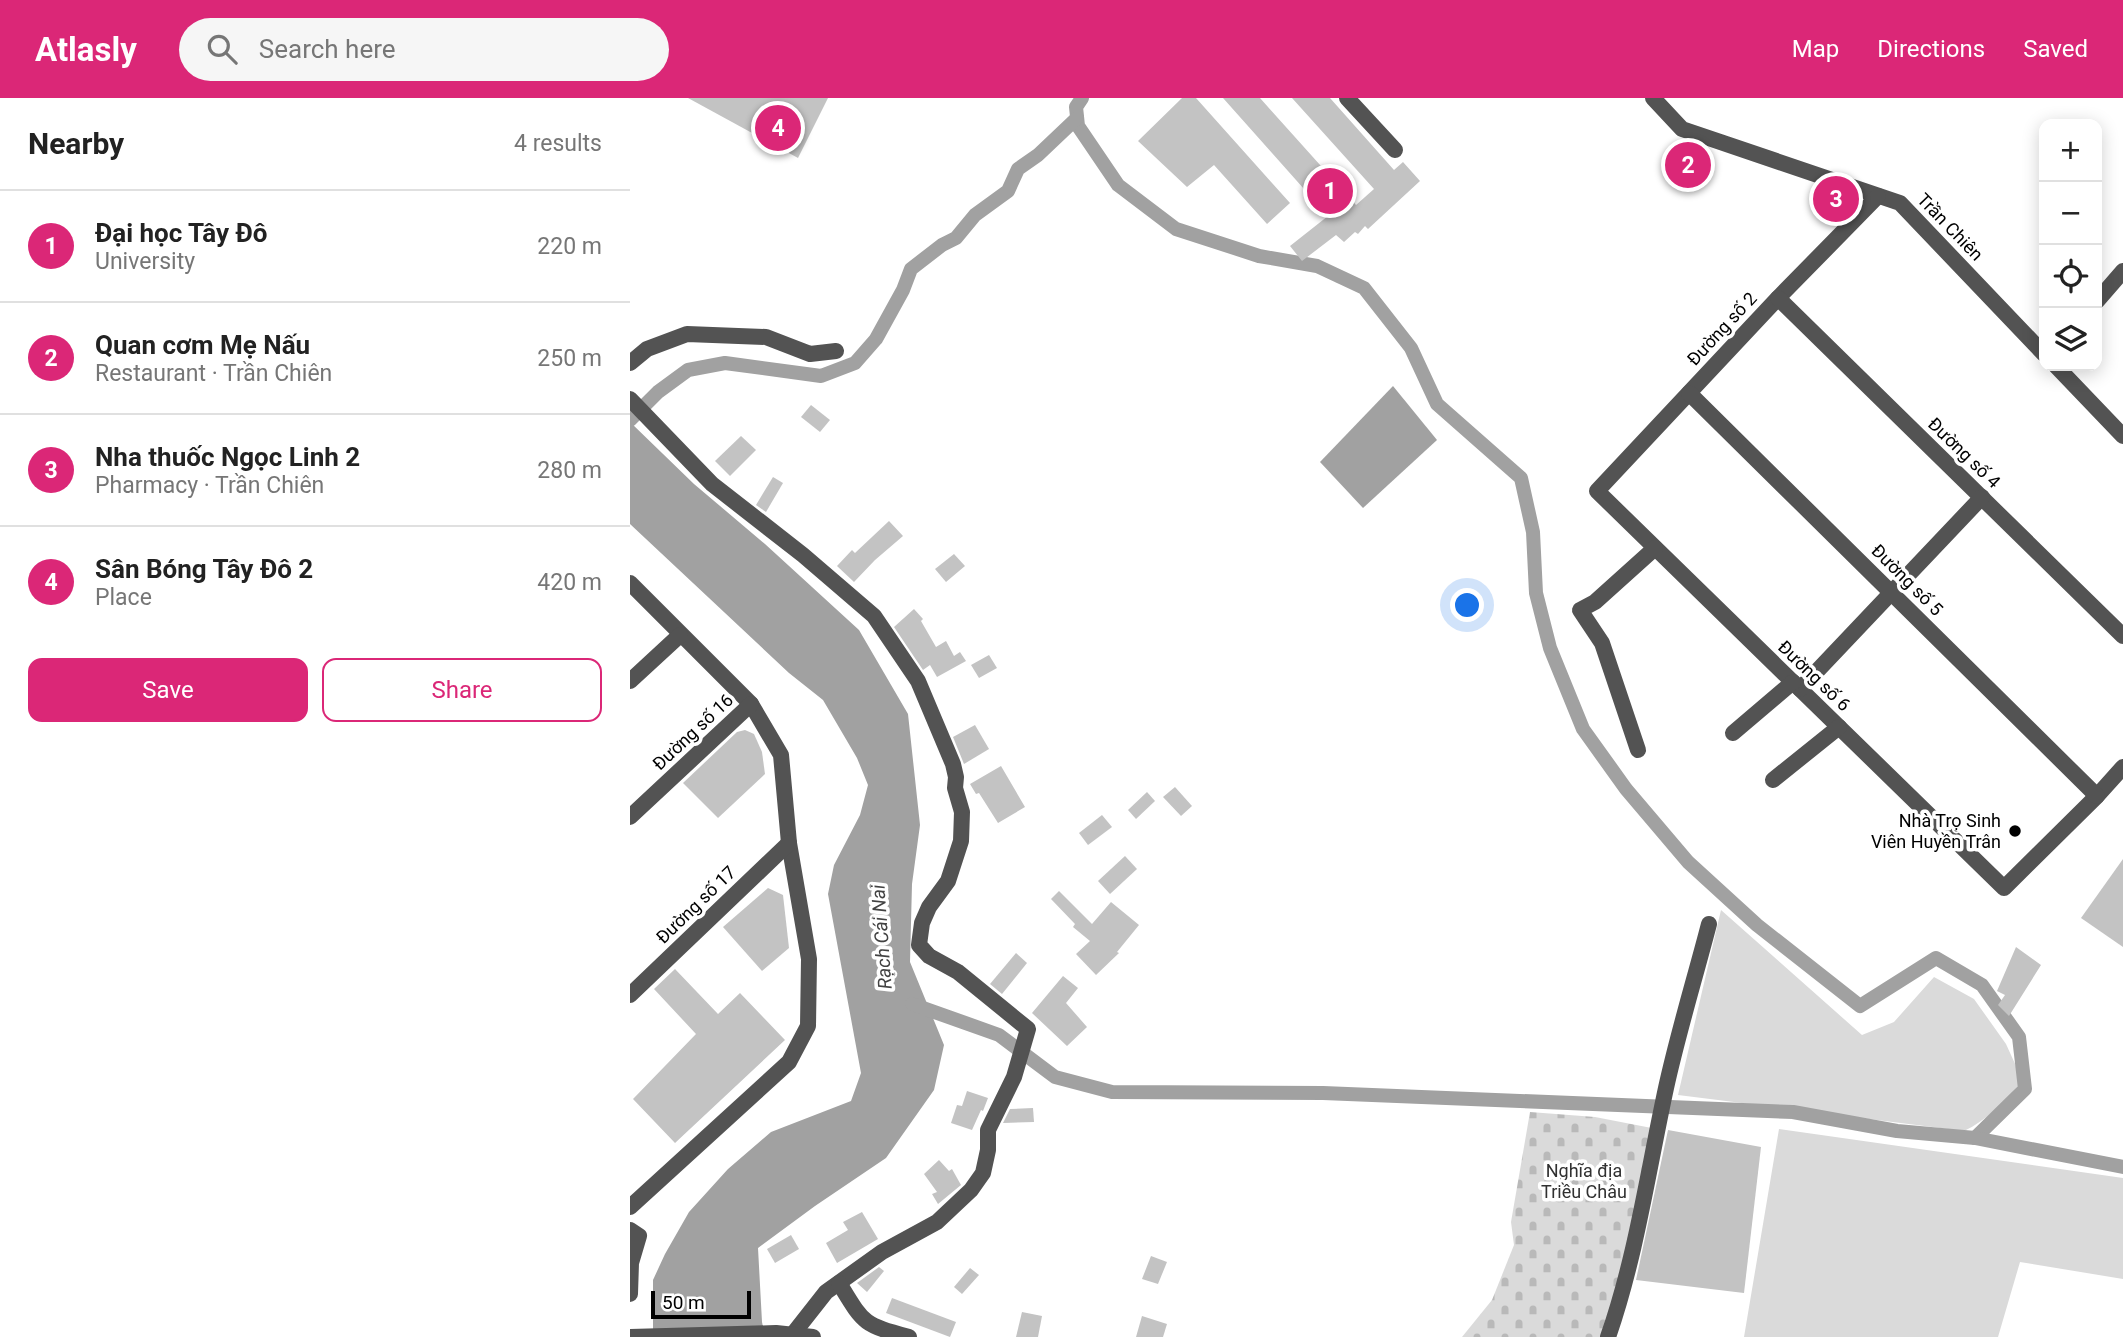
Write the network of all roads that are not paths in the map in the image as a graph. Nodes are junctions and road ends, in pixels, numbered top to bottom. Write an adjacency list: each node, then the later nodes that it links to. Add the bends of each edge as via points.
1 (1347, 98): 3 (street)
2 (1653, 98): 4 (street, Trần Chiên, via 1682,129)
3 (1395, 150)
4 (1878, 196): 7 (street, Đường số 2); 8 (street, Trần Chiên, via 1900,203)
5 (2123, 271): 6 (street)
6 (2102, 295)
7 (1777, 298): 12 (street, Đường số 2); 16 (street, Đường số 4)
8 (2039, 349)
9 (836, 351): 10 (street, via 810,354 766,337 687,334 647,349)
10 (630, 363)
11 (2061, 371): 14 (street)
12 (1689, 393): 15 (street, Đường số 2); 19 (street, Đường số 5)
13 (630, 399): 37 (street, via 712,484 874,615 918,681 953,765 962,812 961,841 948,881 922,923 919,945 1028,1029 1014,1077 988,1130 983,1173 937,1222 882,1252)
14 (2123, 436)
15 (1597, 491): 17 (street, Đường số 6)
16 (1982, 498): 19 (street); 21 (street, Đường số 4)
17 (1655, 548): 23 (street, Đường số 6); 27 (street, via 1580,610 1602,643)
18 (630, 583): 20 (street)
19 (1893, 594): 23 (street); 30 (street, Đường số 5)
20 (680, 635): 22 (street); 24 (street)
21 (2123, 636)
22 (630, 681)
23 (1797, 686): 25 (street, Đường số 6); 26 (street)
24 (751, 704): 31 (street, Đường số 16); 32 (street, via 781,755)
25 (1839, 727): 29 (street); 30 (street, Đường số 6, via 2004,887)
26 (1733, 733)
27 (1638, 750)
28 (2123, 767): 30 (street)
29 (1773, 780)
30 (2097, 796)
31 (630, 817)
32 (789, 843): 34 (street, Đường số 17); 35 (street, via 809,959 808,1026 789,1062)
33 (1709, 924): 44 (street)
34 (630, 995)
35 (630, 1207)
36 (634, 1233): 38 (street)
37 (839, 1283): 39 (street, via 826,1292); 43 (street, via 862,1319)
38 (630, 1294)
39 (793, 1334): 40 (street); 42 (street)
40 (649, 1335): 41 (street)
41 (630, 1337)
42 (813, 1337)
43 (909, 1337)
44 (1608, 1337)

